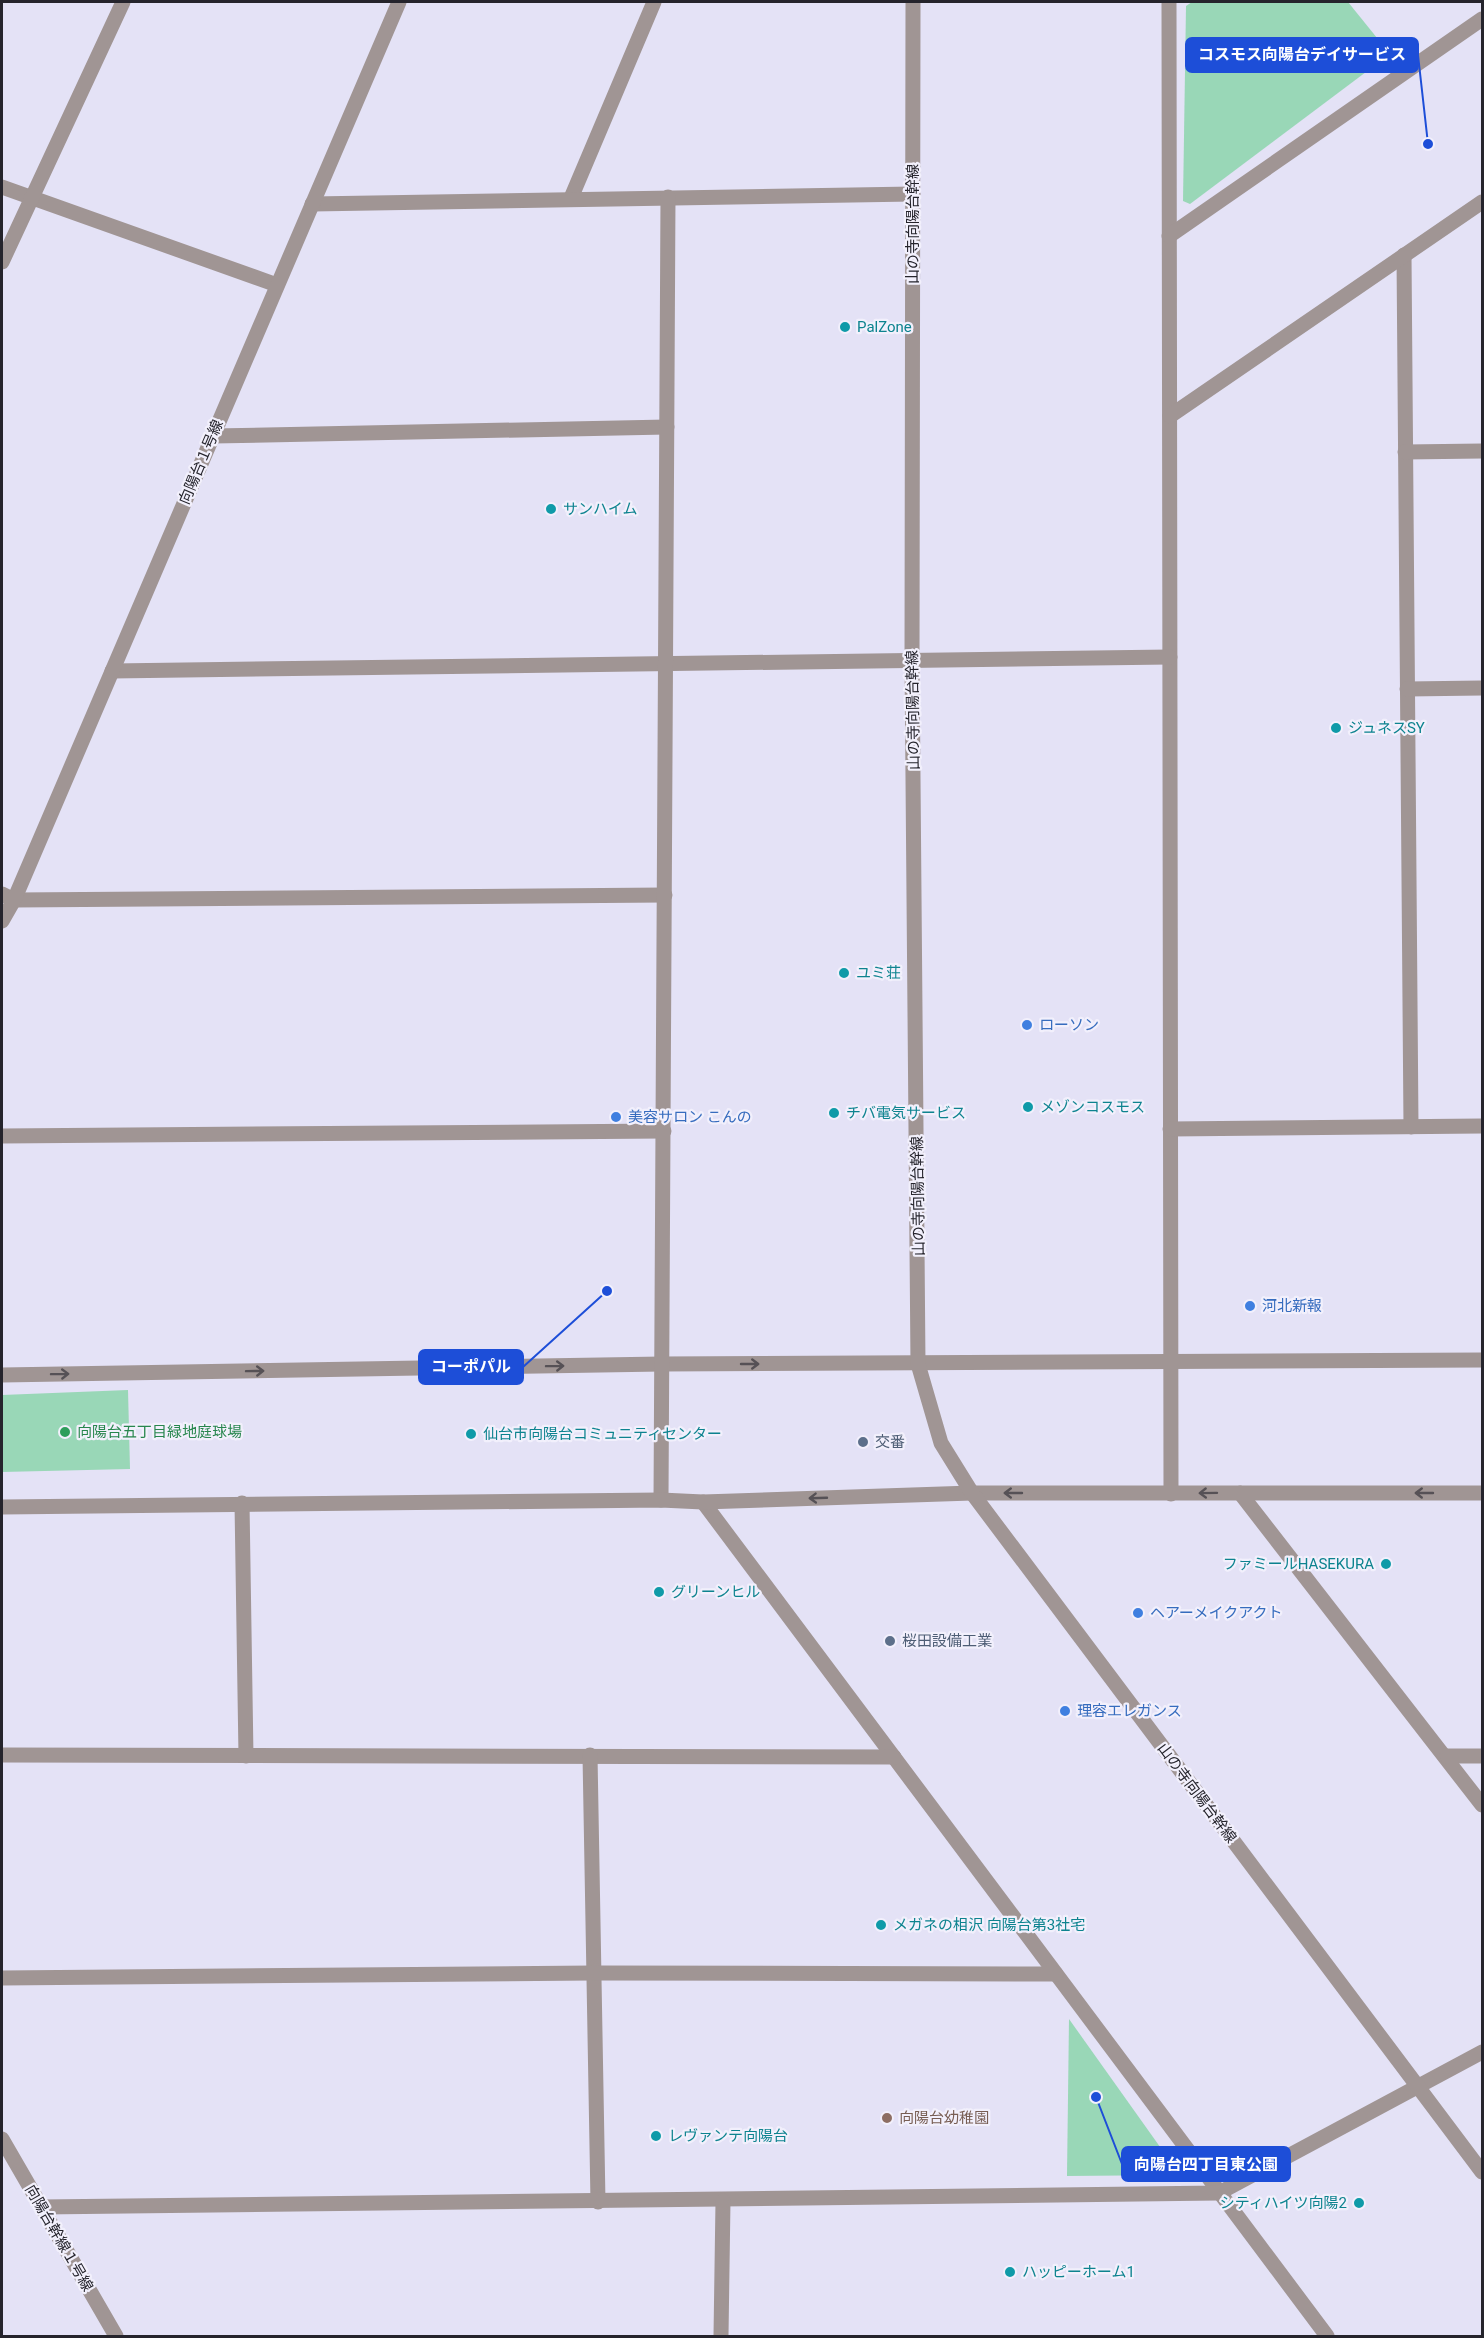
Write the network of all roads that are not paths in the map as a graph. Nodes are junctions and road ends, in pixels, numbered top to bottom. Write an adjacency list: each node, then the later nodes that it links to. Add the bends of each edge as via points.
1 (123, 2): 9 (street)
2 (399, 2): 13 (street, 向陽台１号線)
3 (654, 2): 11 (street)
4 (913, 2): 8 (street, 山の寺向陽台幹線)
5 (1169, 2): 14 (street)
6 (1482, 19): 14 (street)
7 (2, 187): 9 (street)
8 (913, 194): 10 (street); 24 (street, 山の寺向陽台幹線)
9 (30, 197): 16 (street); 17 (street)
10 (668, 197): 11 (street); 19 (street)
11 (571, 198): 13 (street)
12 (1482, 202): 15 (street)
13 (312, 204): 17 (street, 向陽台１号線)
14 (1169, 236): 18 (street)
15 (1404, 255): 18 (street); 22 (street)
16 (2, 262)
17 (277, 285): 20 (street, 向陽台１号線)
18 (1170, 416): 23 (street)
19 (667, 427): 20 (street); 25 (street)
20 (213, 436): 26 (street, 向陽台１号線)
21 (1482, 451): 22 (street)
22 (1405, 452): 28 (street)
23 (1170, 657): 24 (street); 34 (street)
24 (912, 661): 25 (street); 40 (street, 山の寺向陽台幹線)
25 (666, 664): 26 (street); 29 (street)
26 (112, 671): 30 (street, 向陽台１号線)
27 (1482, 688): 28 (street)
28 (1407, 689): 32 (street)
29 (665, 895): 30 (street); 35 (street)
30 (8, 897): 31 (street, 向陽台１号線)
31 (2, 921)
32 (1410, 1126): 33 (street); 34 (street)
33 (1482, 1126)
34 (1170, 1129): 38 (street)
35 (664, 1131): 36 (street); 39 (street)
36 (2, 1136)
37 (1482, 1360): 38 (street)
38 (1171, 1362): 40 (street); 45 (street)
39 (662, 1364): 40 (street, one-way to 40); 41 (street, one-way to 39); 46 (street)
40 (918, 1364): 42 (street, 山の寺向陽台幹線, via 941,1443)
41 (2, 1375)
42 (972, 1493): 45 (street, one-way to 42); 47 (street, one-way to 47); 61 (street, 山の寺向陽台幹線)
43 (1240, 1493): 44 (street, one-way to 43); 45 (street, one-way to 45); 53 (street)
44 (1482, 1493)
45 (1171, 1494)
46 (662, 1500): 47 (street); 48 (street)
47 (703, 1502): 55 (street)
48 (242, 1503): 49 (street); 52 (street)
49 (2, 1507)
50 (2, 1755): 52 (street)
51 (590, 1755): 52 (street); 55 (street); 57 (street)
52 (246, 1756)
53 (1447, 1756): 54 (street); 56 (street)
54 (1482, 1756)
55 (894, 1757): 58 (street)
56 (1482, 1805)
57 (594, 1973): 58 (street); 59 (street); 66 (street)
58 (1056, 1974): 64 (street)
59 (2, 1978)
60 (1482, 2052): 61 (street)
61 (1420, 2087): 63 (street, 山の寺向陽台幹線); 64 (street)
62 (2, 2139): 67 (street, 向陽台幹線１号線)
63 (1482, 2172)
64 (1219, 2193): 65 (street); 70 (street)
65 (723, 2201): 66 (street); 69 (street)
66 (598, 2202): 67 (street)
67 (41, 2207): 68 (street, 向陽台幹線１号線)
68 (116, 2337)
69 (721, 2337)
70 (1327, 2337)

